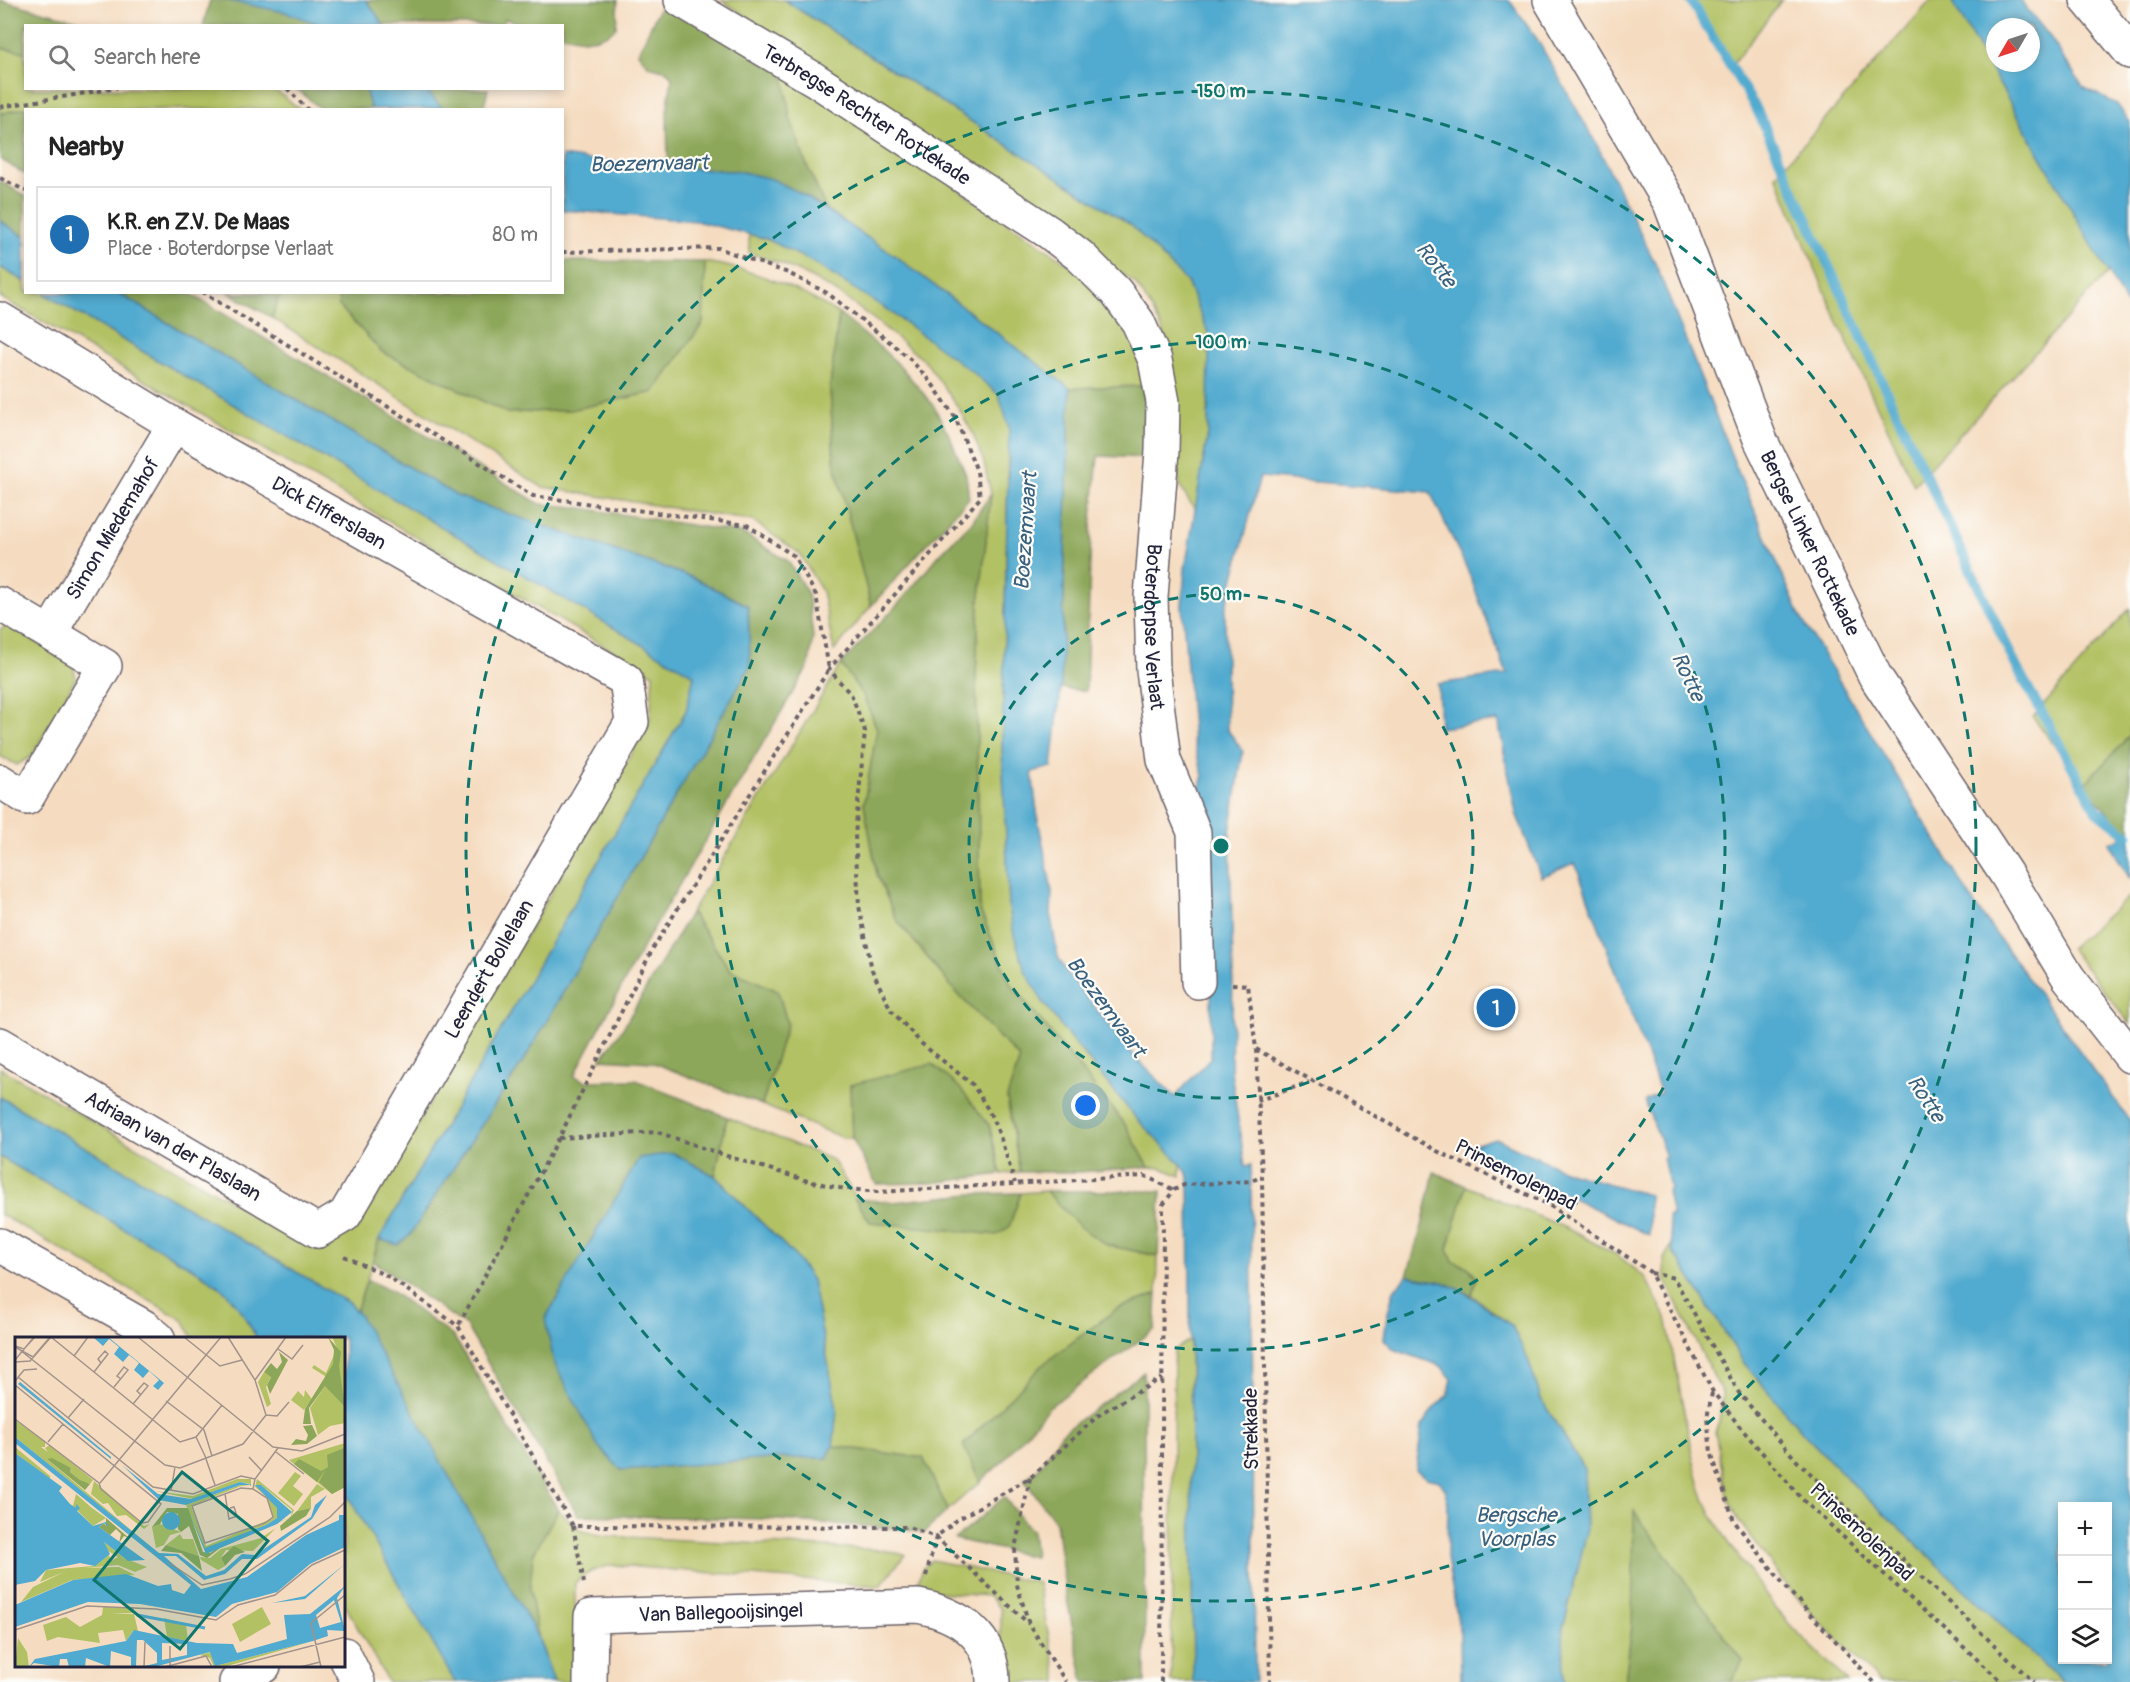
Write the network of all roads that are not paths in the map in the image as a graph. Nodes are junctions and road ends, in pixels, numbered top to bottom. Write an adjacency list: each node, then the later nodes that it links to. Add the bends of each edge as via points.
1 (681, 0): 5 (street, Terbregse Rechter Rottekade, via 814,79)
2 (1550, 0): 14 (street, Bergse Linker Rottekade, via 1670,203 1760,439 1875,676 2006,874 2068,977)
3 (2087, 0): 4 (street)
4 (2130, 52)
5 (1050, 233): 12 (street, Boterdorpse Verlaat, via 1116,292 1138,322 1155,360 1163,402 1151,597 1153,670 1164,760 1194,832)
6 (0, 319): 7 (street, Dick Elfferslaan)
7 (174, 425): 9 (street, Simon Miedemahof); 10 (street, Dick Elfferslaan, via 626,680)
8 (0, 604): 9 (street)
9 (50, 633): 11 (street, via 105,666 27,798)
10 (632, 722): 15 (street, Leendert Bollelaan)
11 (0, 781)
12 (1198, 982)
13 (0, 1044): 15 (street, Adriaan van der Plaslaan, via 318,1231)
14 (2130, 1056)
15 (337, 1220)
16 (0, 1245): 17 (street)
17 (157, 1337)
18 (345, 1656): 21 (street)
19 (261, 1667): 20 (street)
20 (236, 1682)
21 (358, 1682)
22 (590, 1682): 23 (street, Van Ballegooijsingel, via 591,1616 918,1606 940,1611 976,1633 993,1672)
23 (993, 1682)

